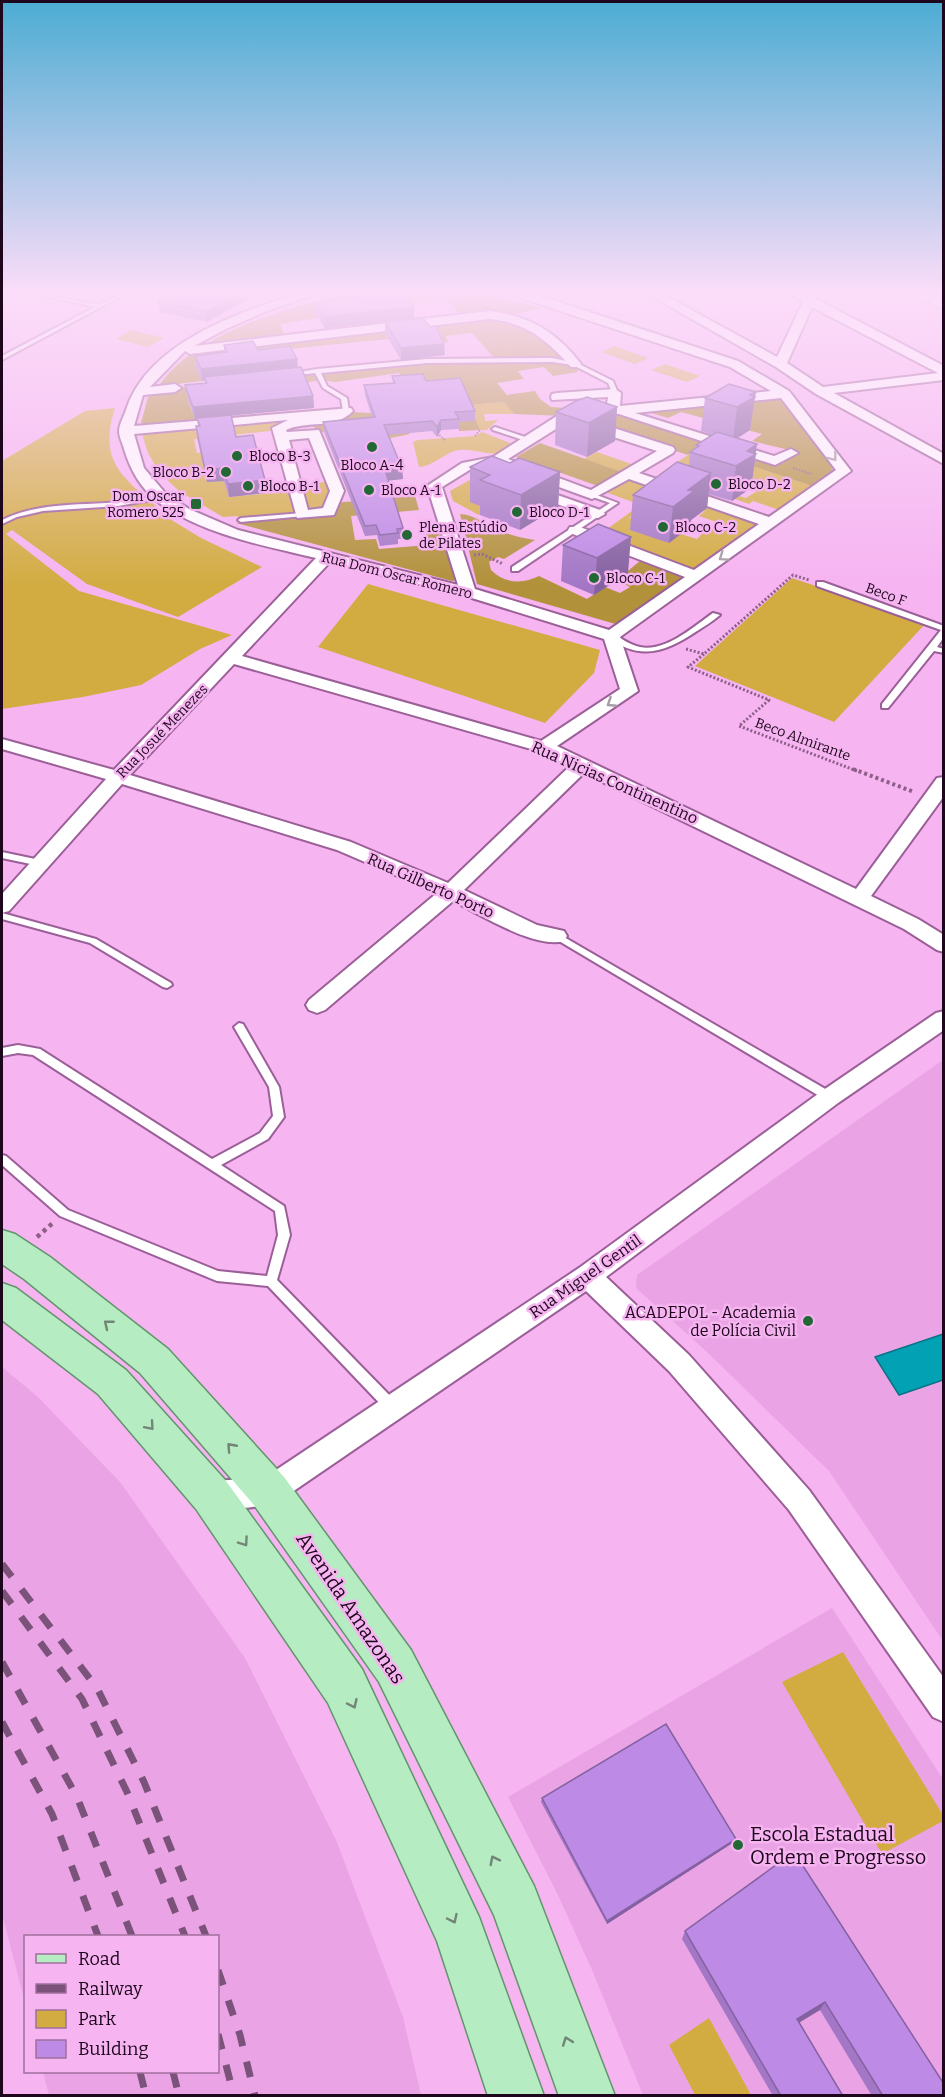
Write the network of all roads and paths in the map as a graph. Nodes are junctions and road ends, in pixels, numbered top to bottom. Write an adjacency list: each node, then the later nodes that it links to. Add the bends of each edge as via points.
1 (141, 389): 9 (street)
2 (165, 389): 9 (street)
3 (328, 389): 13 (lane, via 344,398)
4 (613, 389): 10 (lane)
5 (775, 389): 11 (street)
6 (818, 389): 8 (street)
7 (839, 389): 8 (street)
8 (821, 391): 25 (street)
9 (138, 392): 17 (street)
10 (615, 393): 12 (street); 14 (street)
11 (784, 394): 14 (street); 38 (street, one-way to 38, via 844,471)
12 (557, 398)
13 (346, 411): 17 (street); 20 (street, via 339,417 282,426)
14 (613, 411): 26 (street)
15 (495, 429): 21 (lane)
16 (480, 430): 19 (path)
17 (126, 431): 33 (street, Rua Dom Oscar Romero, via 137,469)
18 (437, 433): 22 (path)
19 (475, 436)
20 (281, 437): 35 (street); 35 (street, via 314,433 337,491 329,512)
21 (529, 440): 24 (street); 29 (street, via 565,417 669,450)
22 (446, 441)
23 (791, 453): 26 (street)
24 (497, 460): 27 (street); 32 (street)
25 (944, 460)
26 (775, 461): 30 (path)
27 (466, 466): 28 (street); 46 (street, via 434,486)
28 (488, 474)
29 (627, 474): 32 (street); 38 (street)
30 (816, 476)
31 (510, 482): 34 (street)
32 (592, 495): 34 (lane, via 615,503)
33 (160, 497): 37 (lane, via 43,510); 39 (street, Rua Dom Oscar Romero)
34 (598, 514): 40 (lane)
35 (302, 515): 36 (lane)
36 (241, 520): 39 (street)
37 (2, 522)
38 (771, 523): 44 (street, one-way to 44)
39 (208, 524): 42 (street, Rua Dom Oscar Romero)
40 (575, 530): 43 (lane); 44 (street)
41 (465, 556): 43 (path, via 482,554)
42 (325, 558): 46 (street, Rua Dom Oscar Romero); 54 (street, Rua Josué Menezes)
43 (515, 569)
44 (697, 576): 49 (street)
45 (820, 584): 48 (lane, Beco F); 53 (path, via 793,575)
46 (468, 592): 49 (street, Rua Dom Oscar Romero)
47 (716, 615): 50 (lane)
48 (944, 630): 51 (lane, Beco F)
49 (611, 636): 50 (lane, via 647,651); 57 (street, one-way to 57, via 629,691)
50 (668, 645): 53 (path)
51 (932, 648): 52 (lane); 55 (lane, Beco F)
52 (944, 651)
53 (704, 654): 61 (path, Beco Almirante, via 688,667 769,700 739,726)
54 (232, 658): 57 (street, Rua Nicias Continentino); 59 (street, Rua Josué Menezes)
55 (885, 706)
56 (2, 744): 59 (street, Rua Gilberto Porto)
57 (544, 747): 58 (street, Rua Nicias Continentino)
58 (583, 764): 64 (street); 65 (street, Rua Nicias Continentino)
59 (118, 777): 63 (street, Rua Josué Menezes); 64 (street, Rua Gilberto Porto, via 344,846)
60 (944, 782): 61 (street)
61 (932, 798): 65 (street)
62 (2, 855): 63 (lane)
63 (40, 863): 66 (street, Rua Josué Menezes)
64 (451, 892): 68 (street, Rua Gilberto Porto, via 532,931); 71 (street)
65 (858, 899): 69 (street, Rua Nicias Continentino)
66 (2, 906)
67 (2, 916): 70 (lane, via 93,941)
68 (557, 936): 75 (lane, Rua Gilberto Porto)
69 (944, 945)
70 (167, 986)
71 (317, 1005)
72 (944, 1019): 75 (street, Rua Miguel Gentil)
73 (239, 1027): 77 (lane, via 274,1087 279,1117 264,1136)
74 (2, 1052): 77 (lane, via 36,1052)
75 (830, 1097): 80 (street, Rua Miguel Gentil)
76 (2, 1159): 78 (lane)
77 (211, 1165): 81 (lane, via 280,1209 284,1235)
78 (64, 1213): 79 (path); 81 (lane, via 217,1275)
79 (10, 1250): 84 (main road, Avenida Amazonas, one-way to 79, via 154,1360)
80 (588, 1276): 83 (street, Rua Miguel Gentil); 86 (street, via 679,1363 799,1500)
81 (271, 1281): 83 (lane)
82 (2, 1299): 85 (main road, one-way to 85, via 112,1382)
83 (392, 1407): 84 (street, Rua Miguel Gentil)
84 (269, 1491): 85 (street); 88 (main road, Avenida Amazonas, one-way to 84, via 516,1904 394,1666)
85 (211, 1495): 87 (main road, one-way to 87, via 345,1686 461,1935)
86 (944, 1706)
87 (516, 2096)
88 (587, 2096)

